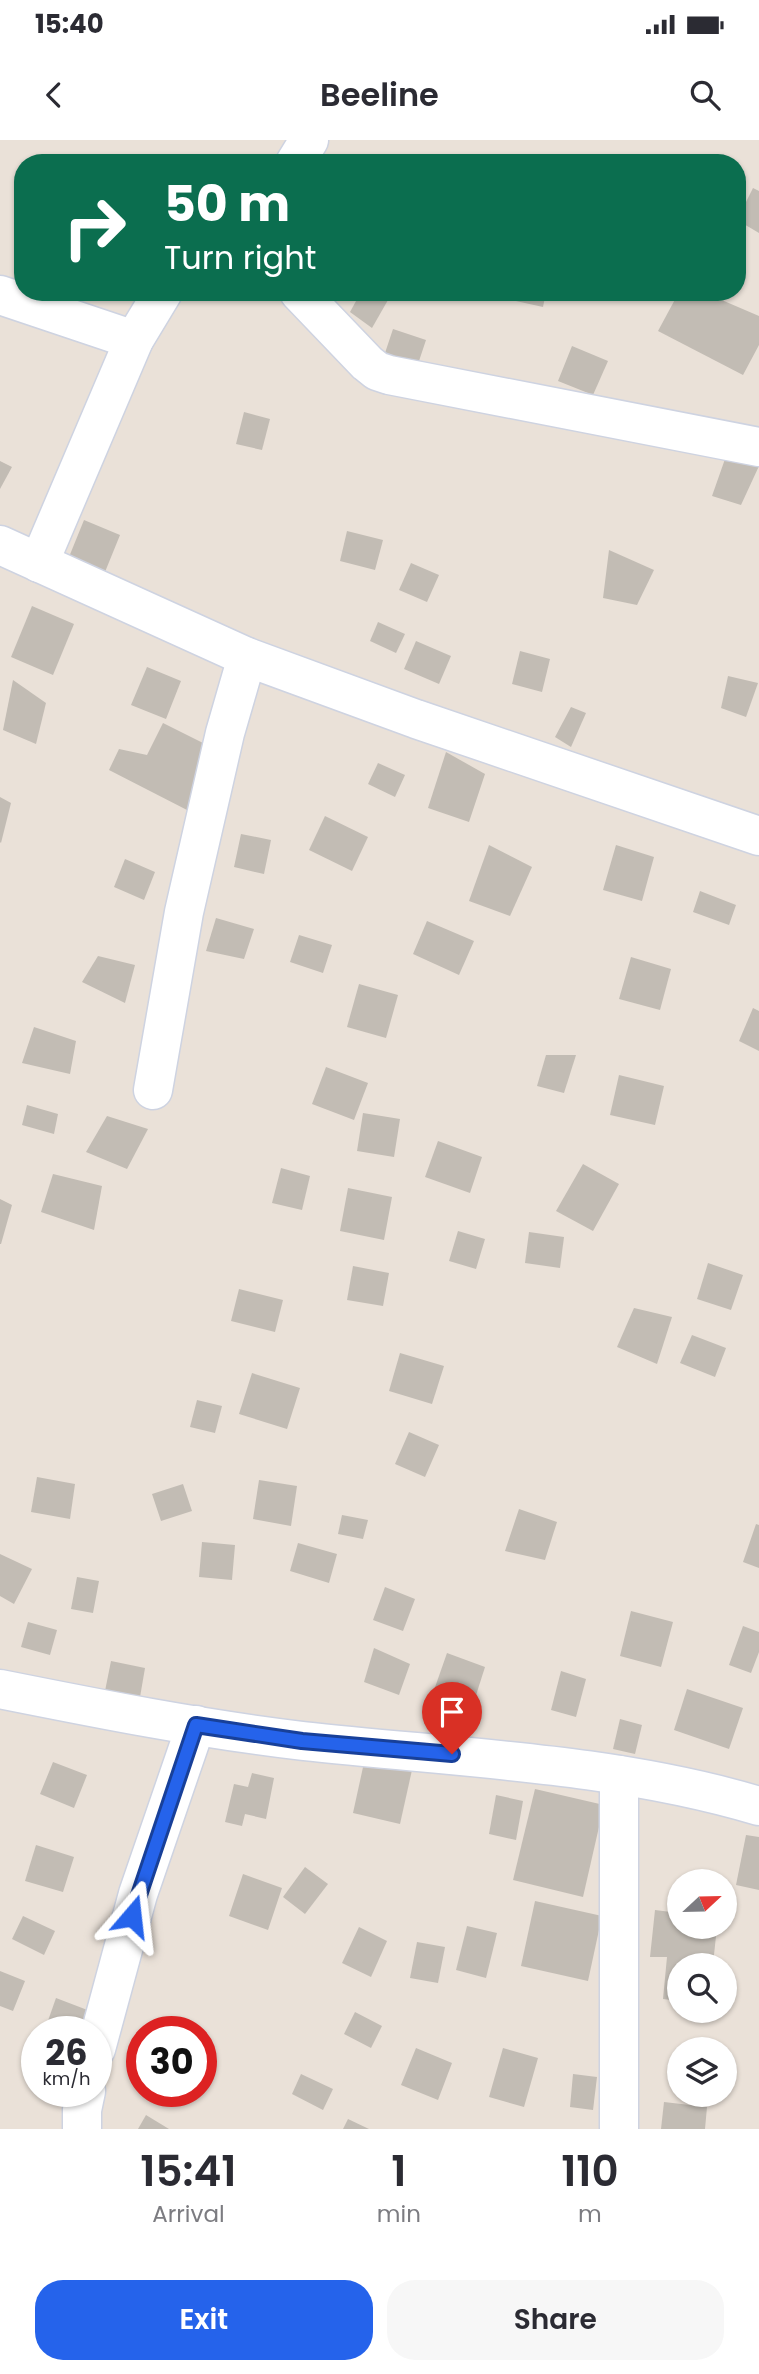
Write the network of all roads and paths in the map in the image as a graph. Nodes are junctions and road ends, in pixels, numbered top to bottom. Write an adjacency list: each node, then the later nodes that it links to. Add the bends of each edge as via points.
1 (18, 301): 4 (street)
2 (158, 301): 4 (street)
3 (308, 301): 5 (street, via 367,363 389,376)
4 (134, 340): 7 (street)
5 (759, 447)
6 (0, 545): 7 (street)
7 (39, 563): 8 (street)
8 (247, 657): 9 (street); 10 (street, via 184,912)
9 (759, 836)
10 (153, 1090)
11 (0, 1689): 12 (street)
12 (196, 1725): 13 (street); 15 (street, via 138,1894)
13 (619, 1775): 14 (street); 18 (street)
14 (759, 1806)
15 (105, 2016)
16 (83, 2107): 17 (street)
17 (82, 2129)
18 (620, 2129)

